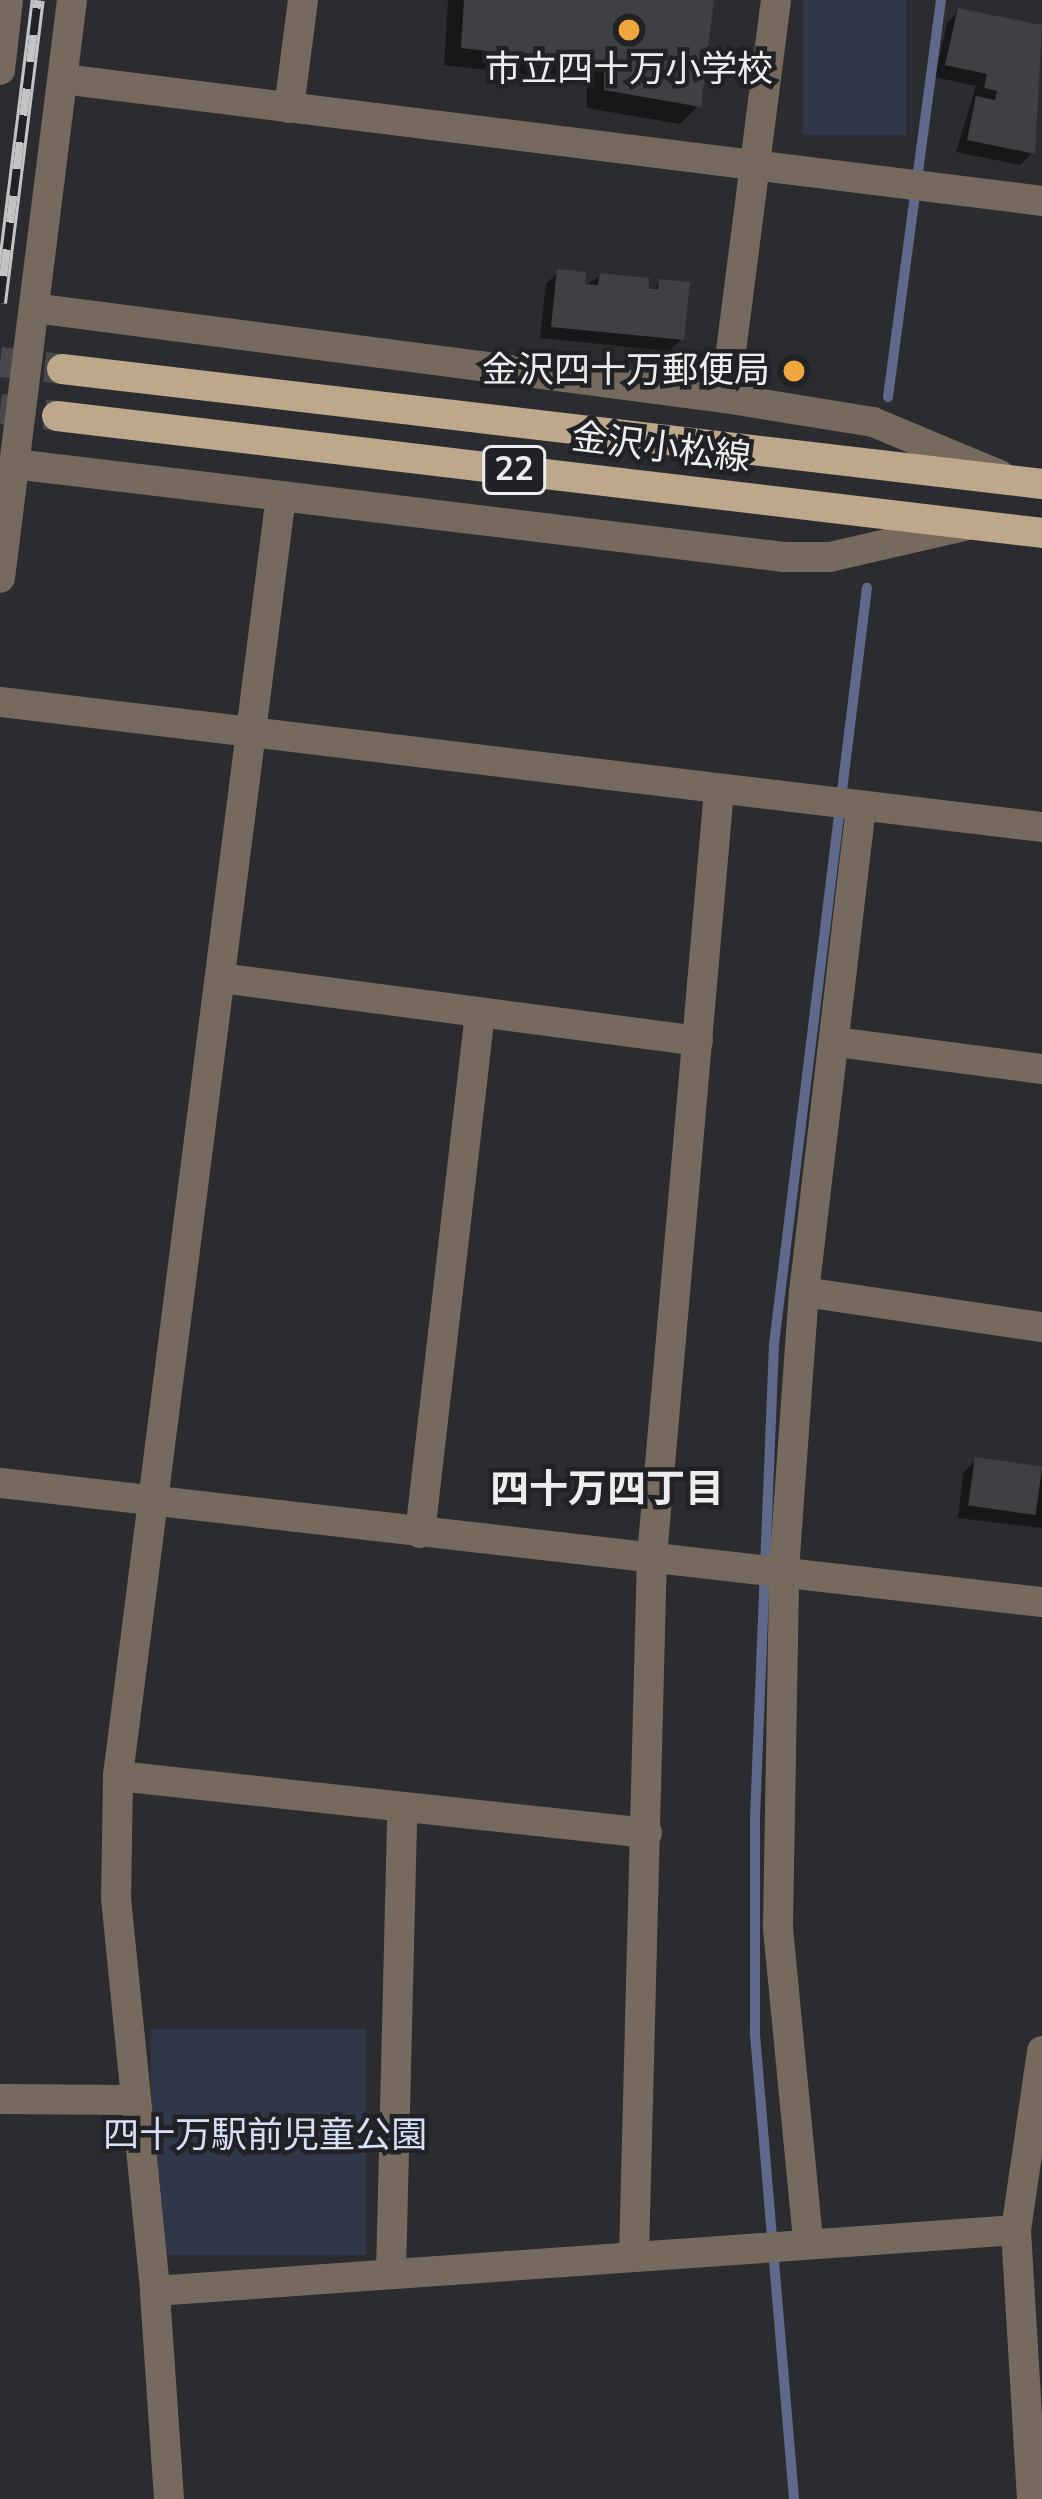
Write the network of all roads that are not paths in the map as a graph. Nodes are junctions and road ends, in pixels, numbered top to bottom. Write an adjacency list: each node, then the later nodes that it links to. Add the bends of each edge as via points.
1 (8, 0): 5 (street)
2 (72, 0): 6 (street)
3 (303, 0): 7 (street)
4 (776, 0): 8 (street)
5 (0, 70)
6 (63, 80): 7 (street); 10 (street)
7 (289, 108): 8 (street)
8 (755, 166): 9 (street); 12 (street)
9 (1042, 201)
10 (34, 308): 12 (street); 14 (street)
11 (62, 369): 15 (main road, 金沢小松線 / 22)
12 (724, 398): 15 (street, via 872,422)
13 (57, 416): 17 (main road, 金沢小松線 / 22)
14 (14, 464): 16 (street); 19 (street)
15 (1026, 482)
16 (281, 496): 17 (street, via 784,556 830,557); 21 (street)
17 (970, 524): 18 (main road, 金沢小松線 / 22)
18 (1042, 533)
19 (0, 578)
20 (0, 702): 21 (street)
21 (253, 732): 22 (street); 25 (street)
22 (719, 790): 23 (street); 27 (street)
23 (845, 806): 24 (street); 28 (street)
24 (1042, 827)
25 (220, 978): 26 (street); 33 (street)
26 (481, 1013): 27 (street); 34 (street)
27 (698, 1041): 35 (street)
28 (836, 1042): 29 (street); 30 (street)
29 (1042, 1069)
30 (804, 1292): 31 (street); 36 (street)
31 (1042, 1327)
32 (0, 1483): 33 (street)
33 (152, 1502): 34 (street); 38 (street)
34 (420, 1533): 35 (street)
35 (652, 1556): 36 (street); 40 (street)
36 (769, 1568): 37 (street); 45 (street)
37 (1042, 1602)
38 (118, 1776): 39 (street); 43 (street, via 116,1898)
39 (402, 1809): 40 (street); 47 (street)
40 (647, 1832): 46 (street)
41 (1042, 2051): 44 (street)
42 (0, 2099): 43 (street)
43 (134, 2100): 48 (street)
44 (1016, 2230): 45 (street); 50 (street)
45 (785, 2242): 46 (street)
46 (634, 2256): 47 (street)
47 (391, 2273): 48 (street)
48 (155, 2290): 49 (street)
49 (170, 2499)
50 (1032, 2499)

